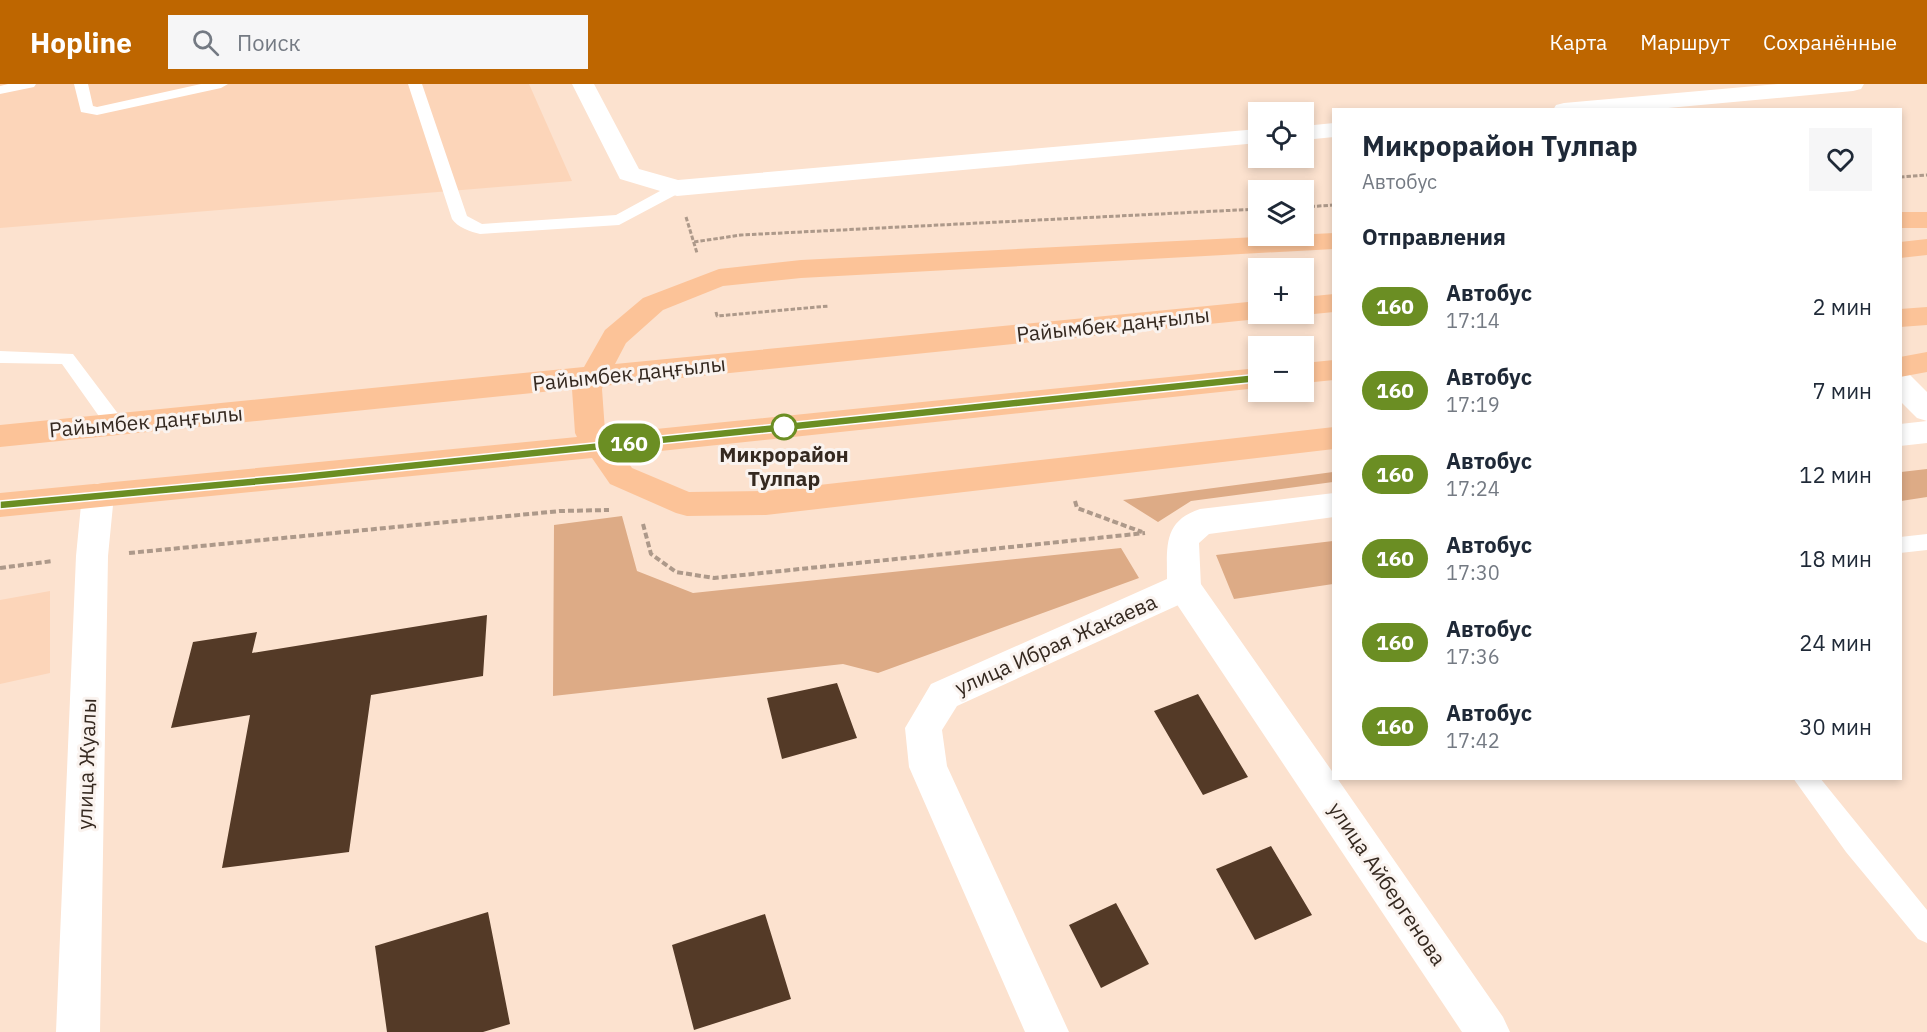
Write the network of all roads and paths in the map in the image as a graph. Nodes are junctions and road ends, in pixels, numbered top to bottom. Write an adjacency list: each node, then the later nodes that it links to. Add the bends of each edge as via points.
1 (29, 84): 7 (lane)
2 (81, 84): 3 (lane, via 86,109 97,111)
3 (221, 84)
4 (415, 84): 14 (lane, via 460,219 480,229 619,220)
5 (583, 84): 14 (street, via 629,174)
6 (1853, 84): 8 (street)
7 (0, 90)
8 (1586, 108)
9 (1332, 130): 10 (street)
10 (1314, 131)
11 (1248, 137): 14 (street)
12 (1927, 175): 13 (path)
13 (1902, 177)
14 (677, 188)
15 (1332, 205): 16 (path)
16 (1314, 206)
17 (1248, 210): 21 (path, via 741,235)
18 (1902, 220): 19 (highway)
19 (1927, 220)
20 (1332, 241): 43 (highway, via 801,268 719,278 653,304 615,337 587,389 590,433 621,476 687,504 766,503)
21 (694, 242)
22 (1927, 247): 23 (highway)
23 (1902, 250)
24 (1332, 303): 25 (highway)
25 (1314, 305)
26 (829, 306): 28 (path)
27 (1248, 311): 39 (highway, Райымбек даңғылы)
28 (717, 316)
29 (1927, 316): 30 (highway)
30 (1902, 318)
31 (2, 357): 39 (lane, via 67,358)
32 (1927, 362): 33 (highway)
33 (1902, 367)
34 (1332, 370): 35 (highway)
35 (1314, 372)
36 (1248, 379): 44 (highway)
37 (1902, 384): 38 (street)
38 (1927, 410)
39 (115, 424): 42 (highway, Райымбек даңғылы)
40 (1927, 432): 41 (street)
41 (1902, 435)
42 (0, 436)
43 (1332, 438)
44 (98, 495): 45 (highway); 52 (street, улица Жуалы)
45 (0, 505)
46 (1332, 505): 54 (street, via 1200,522 1183,539)
47 (617, 510): 52 (path, via 560,511)
48 (642, 520): 49 (path, via 651,554 676,572 714,578)
49 (1145, 533)
50 (1927, 542): 51 (lane)
51 (1902, 545)
52 (92, 556): 53 (path); 57 (street, улица Жуалы)
53 (0, 568)
54 (1184, 587): 58 (street, улица Ибрая Жакаева, via 944,695 923,728 928,767); 59 (street, улица Айбергенова)
55 (1807, 780): 56 (lane)
56 (1927, 930)
57 (78, 1032)
58 (1047, 1032)
59 (1488, 1032)

